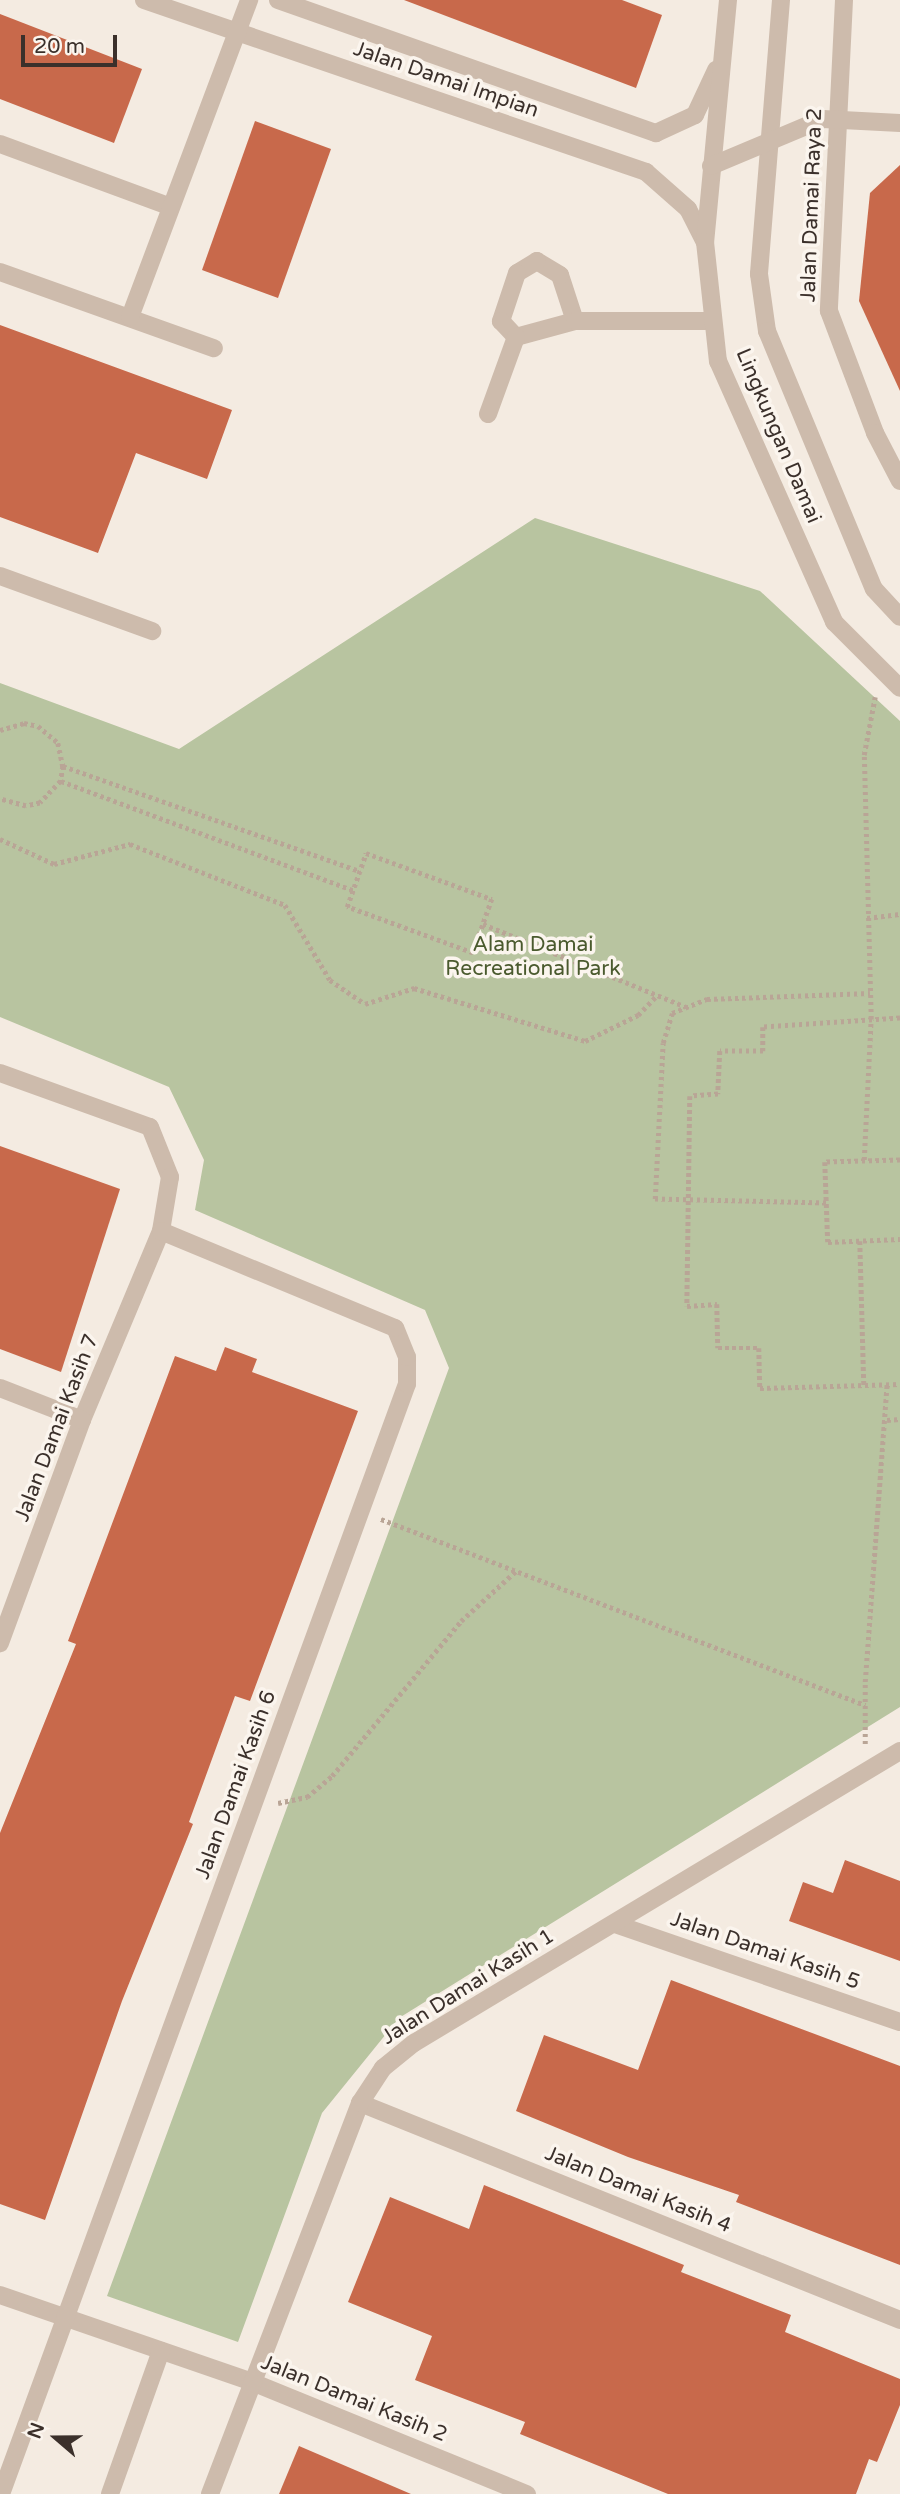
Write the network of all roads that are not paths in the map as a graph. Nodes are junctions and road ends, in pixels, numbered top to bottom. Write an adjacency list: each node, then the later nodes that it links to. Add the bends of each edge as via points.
1 (144, 0): 7 (street, Jalan Damai Impian)
2 (249, 0): 7 (street)
3 (278, 0): 8 (street, Jalan Damai Impian, via 656,133 695,115)
4 (728, 0): 8 (street, Lingkungan Damai)
5 (781, 0): 11 (street, Lingkungan Damai)
6 (844, 0): 9 (street, Jalan Damai Raya 2)
7 (236, 32): 14 (street); 15 (street, Jalan Damai Impian, via 646,172 688,209)
8 (722, 57): 13 (street, Lingkungan Damai)
9 (838, 118): 10 (street); 11 (street, via 823,119); 23 (street, Jalan Damai Raya 2, via 829,311 876,433)
10 (900, 122)
11 (769, 140): 13 (street); 25 (street, Lingkungan Damai, via 759,274 767,331 874,589)
12 (0, 144): 14 (street)
13 (711, 166): 15 (street, Lingkungan Damai)
14 (171, 207): 17 (street)
15 (705, 242): 19 (street, Lingkungan Damai)
16 (0, 272): 17 (street)
17 (130, 317): 21 (street)
18 (575, 321): 19 (street); 20 (street); 20 (street, via 560,275 537,261 517,273 501,321)
19 (713, 321): 27 (street, Lingkungan Damai, via 718,361 834,622)
20 (516, 337): 22 (street)
21 (214, 348)
22 (488, 414)
23 (900, 481)
24 (0, 576): 26 (street)
25 (900, 617)
26 (152, 631)
27 (900, 688)
28 (0, 1073): 29 (street, Jalan Damai Kasih 7, via 150,1127 170,1177)
29 (161, 1231): 31 (street, Jalan Damai Kasih 7); 38 (street, Jalan Damai Kasih 6, via 395,1328 407,1357 407,1384)
30 (0, 1388): 31 (street)
31 (82, 1420): 32 (street, Jalan Damai Kasih 7)
32 (0, 1643)
33 (900, 1751): 34 (street, Jalan Damai Kasih 1)
34 (615, 1924): 35 (street, Jalan Damai Kasih 5); 36 (street, Jalan Damai Kasih 1, via 414,2043 383,2068)
35 (900, 2022)
36 (360, 2103): 39 (street, Jalan Damai Kasih 4); 41 (street, Jalan Damai Kasih 1)
37 (0, 2295): 38 (street, Jalan Damai Kasih 2)
38 (65, 2319): 40 (street, Jalan Damai Kasih 2); 43 (street, Jalan Damai Kasih 6)
39 (900, 2320)
40 (161, 2351): 41 (street, Jalan Damai Kasih 2); 44 (street)
41 (252, 2382): 42 (street, Jalan Damai Kasih 2); 45 (street, Jalan Damai Kasih 1)
42 (524, 2493)
43 (1, 2494)
44 (110, 2494)
45 (210, 2494)

